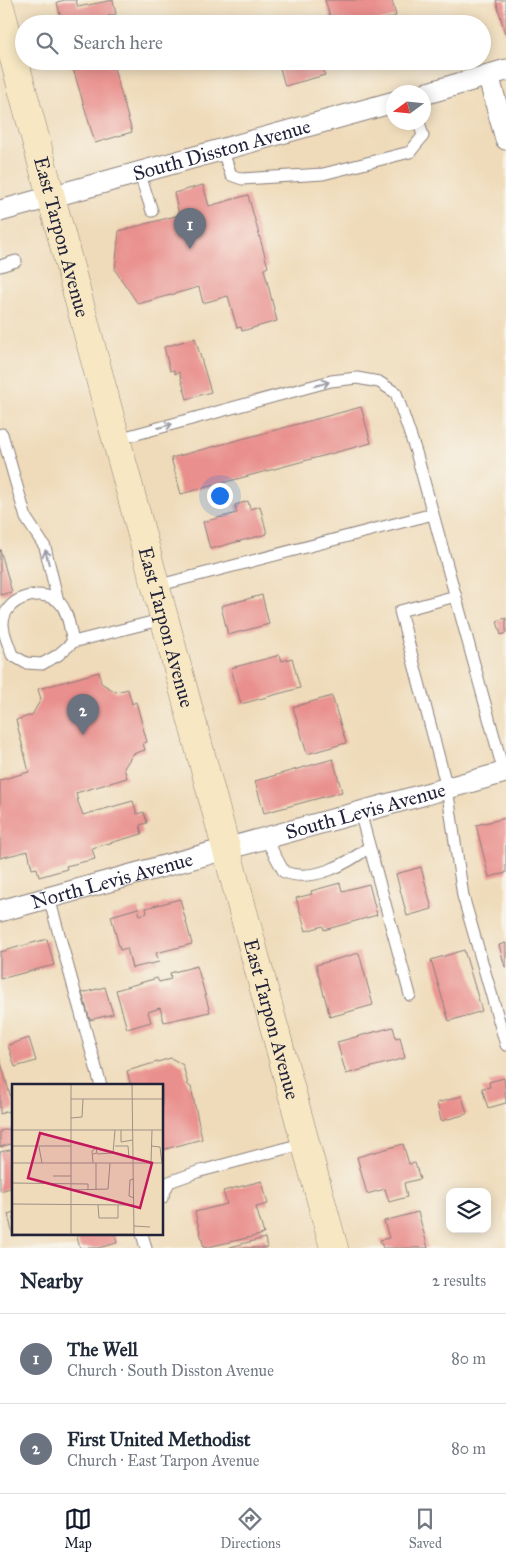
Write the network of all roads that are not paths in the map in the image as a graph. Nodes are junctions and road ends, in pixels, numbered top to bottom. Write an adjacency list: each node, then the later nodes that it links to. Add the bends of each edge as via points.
1 (1, 12): 2 (main road, East Tarpon Avenue)
2 (15, 64)
3 (17, 70): 11 (main road, East Tarpon Avenue)
4 (497, 73): 5 (street); 8 (street)
5 (431, 92)
6 (386, 104): 9 (street, South Disston Avenue)
7 (421, 130): 9 (lane, via 423,136 410,152 323,174 242,180 231,175)
8 (506, 138)
9 (222, 149): 10 (street, South Disston Avenue)
10 (139, 172): 11 (street, South Disston Avenue); 13 (lane)
11 (51, 197): 12 (street, South Disston Avenue); 17 (main road, East Tarpon Avenue)
12 (0, 211)
13 (152, 211)
14 (16, 261): 15 (lane)
15 (0, 266)
16 (1, 435): 21 (lane, one-way to 16, via 45,547 26,518)
17 (118, 439): 18 (lane, one-way to 18, via 331,381 357,378 379,382 396,394); 19 (main road, East Tarpon Avenue)
18 (433, 514): 19 (lane); 20 (lane)
19 (156, 586): 22 (main road, East Tarpon Avenue)
20 (456, 596): 24 (lane); 25 (lane, via 400,611)
21 (58, 601): 23 (lane, via 64,609); 23 (lane, via 36,596 20,599 10,607 3,622 12,654 26,663 42,664)
22 (164, 619): 23 (lane); 29 (main road, East Tarpon Avenue)
23 (72, 642)
24 (505, 772): 25 (street, South Levis Avenue)
25 (447, 788): 26 (street, South Levis Avenue); 33 (lane, via 462,896)
26 (360, 812): 27 (street, South Levis Avenue); 28 (lane)
27 (266, 839): 28 (lane, via 284,872 295,876 313,875 334,867); 29 (street, South Levis Avenue)
28 (370, 847): 32 (lane)
29 (225, 850): 30 (street, North Levis Avenue); 35 (main road, East Tarpon Avenue)
30 (49, 898): 31 (street, North Levis Avenue); 34 (lane)
31 (0, 911)
32 (410, 995)
33 (506, 1045)
34 (100, 1084)
35 (305, 1143): 36 (lane, via 169,1182); 37 (main road, East Tarpon Avenue)
36 (164, 1193)
37 (334, 1248)

